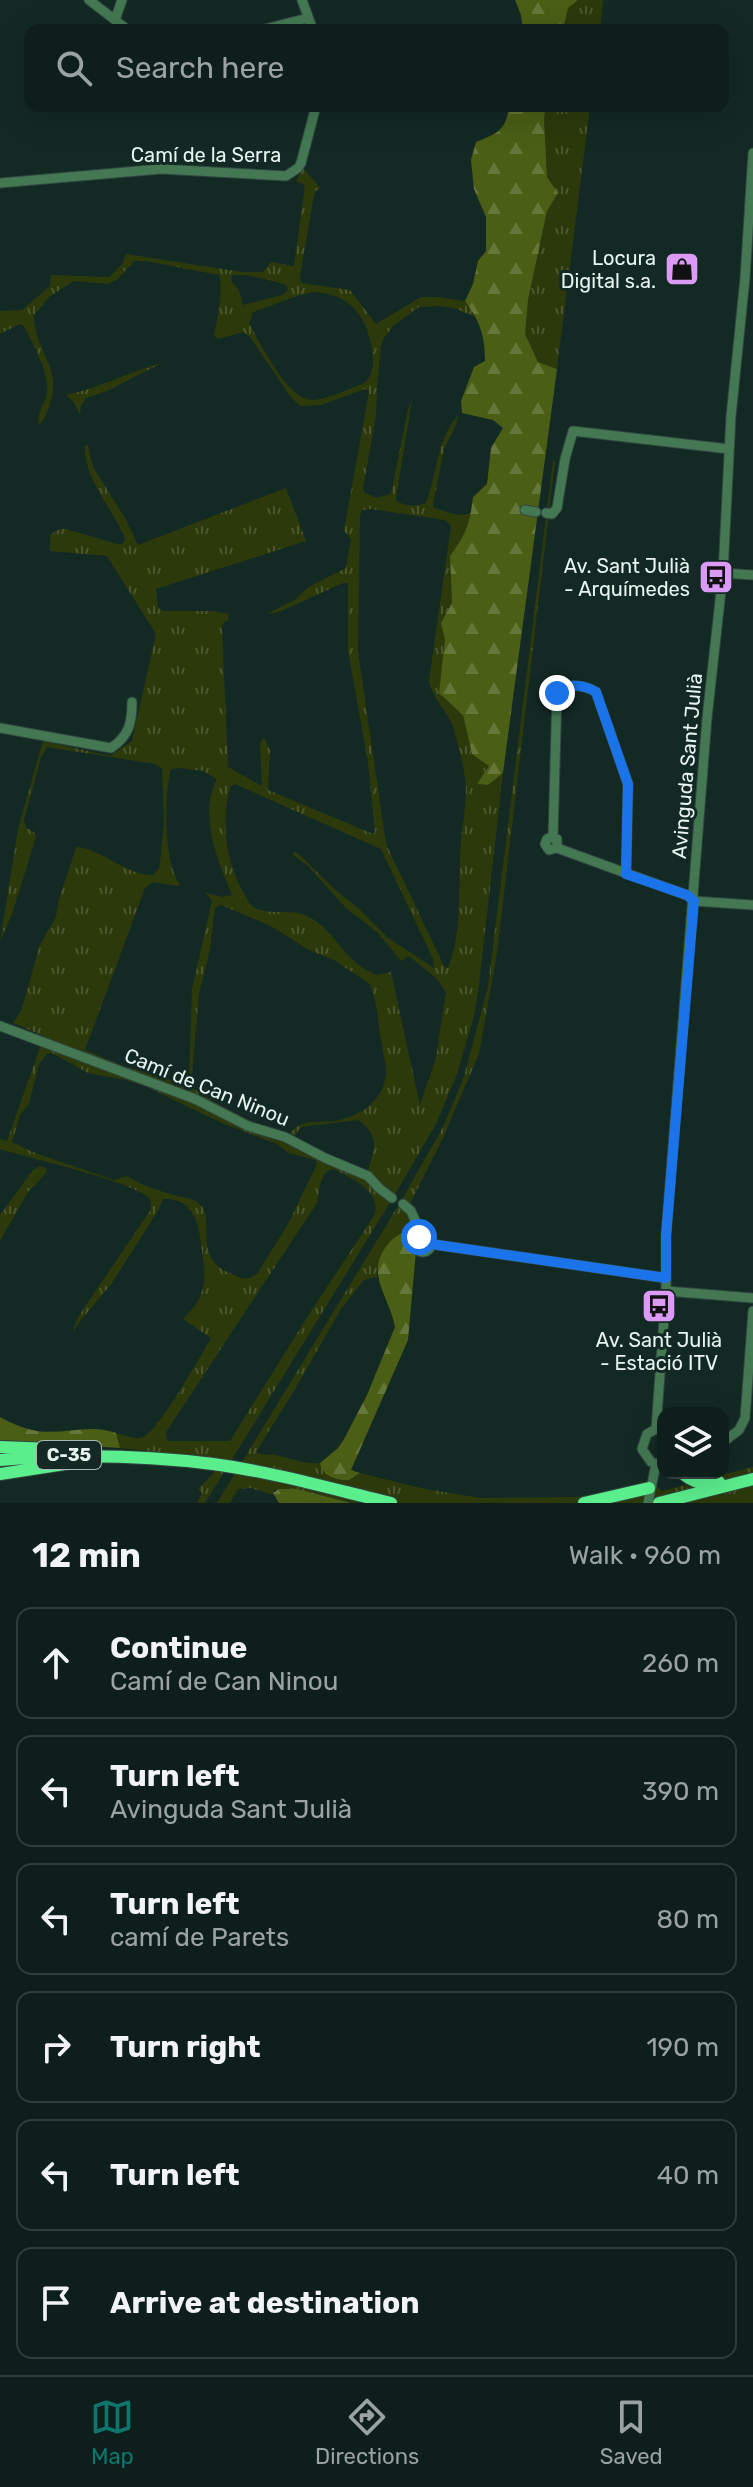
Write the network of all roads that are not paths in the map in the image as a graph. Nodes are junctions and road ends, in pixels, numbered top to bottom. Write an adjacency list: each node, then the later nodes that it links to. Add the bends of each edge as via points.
1 (89, 0): 5 (street)
2 (122, 0): 5 (street)
3 (302, 0): 4 (street)
4 (308, 18): 7 (street); 8 (street)
5 (115, 20): 6 (street)
6 (120, 24)
7 (284, 24)
8 (310, 24)
9 (314, 112): 11 (street, Camí de la Serra, via 301,163 286,176 161,169)
10 (753, 153): 12 (street, Avinguda Sant Julià)
11 (0, 183)
12 (751, 235): 13 (street, Avinguda Sant Julià)
13 (729, 449): 14 (street, via 573,431 557,508 552,514); 15 (street, Avinguda Sant Julià)
14 (525, 510)
15 (723, 573): 16 (street); 20 (street, Avinguda Sant Julià)
16 (753, 575)
17 (132, 702): 18 (street, via 123,740 111,748)
18 (0, 728)
19 (626, 874): 19 (street, via 557,848 553,837 559,688 596,692 628,784); 20 (street)
20 (694, 901): 21 (street); 25 (street, Avinguda Sant Julià)
21 (753, 905)
22 (0, 1026): 23 (street, Camí de Can Ninou, via 285,1137 368,1176)
23 (392, 1198)
24 (403, 1204): 25 (street, via 422,1236 415,1242 417,1249 424,1251 431,1244)
25 (666, 1278): 26 (street, Avinguda Sant Julià)
26 (666, 1291): 27 (street); 29 (street, Avinguda Sant Julià)
27 (753, 1298)
28 (753, 1311): 31 (street, via 745,1418)
29 (661, 1407)
30 (657, 1430): 35 (street, Avinguda Sant Julià, via 642,1444 644,1454)
31 (729, 1438)
32 (0, 1447): 33 (highway)
33 (139, 1457): 34 (highway, C-35); 37 (highway); 42 (highway, C-35, via 250,1470)
34 (0, 1460)
35 (657, 1464)
36 (657, 1470): 41 (street)
37 (0, 1474)
38 (695, 1479): 39 (highway)
39 (724, 1479)
40 (748, 1480): 45 (highway); 46 (highway)
41 (649, 1488): 43 (highway); 44 (street)
42 (391, 1503)
43 (584, 1503)
44 (648, 1503)
45 (660, 1503)
46 (704, 1503)

